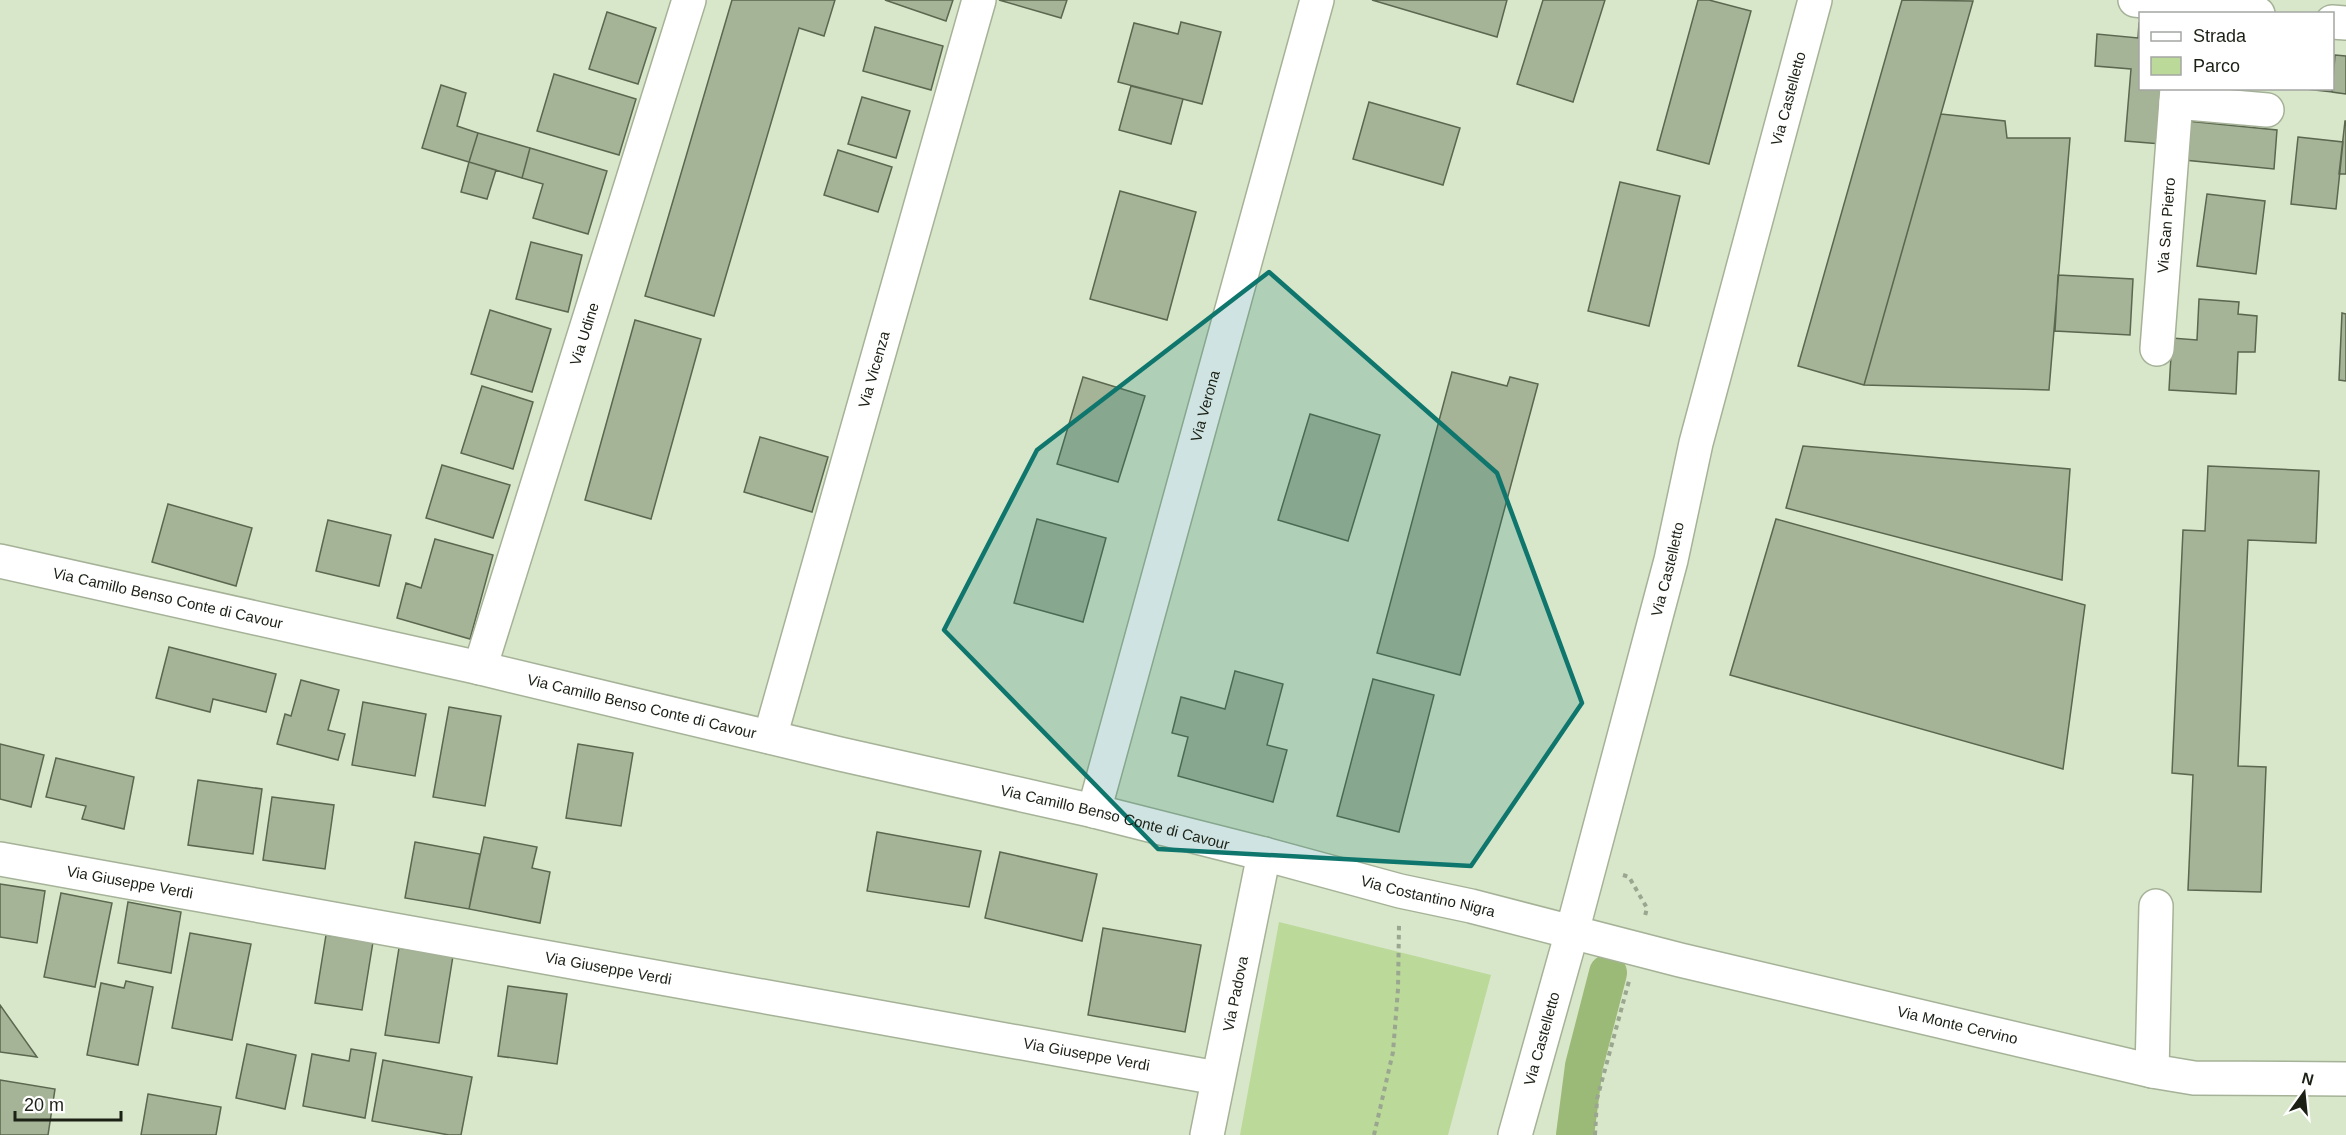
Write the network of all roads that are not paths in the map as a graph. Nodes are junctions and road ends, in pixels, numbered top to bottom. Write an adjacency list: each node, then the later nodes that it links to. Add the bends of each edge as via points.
1 (689, 0): 12 (street, Via Udine)
2 (978, 0): 13 (street, Via Vicenza)
3 (1317, 0): 14 (street, Via Verona)
4 (1815, 0): 18 (street, Via Castelletto, via 1696,443 1671,560)
5 (2136, 0): 6 (street)
6 (2184, 9): 7 (street)
7 (2228, 12)
8 (2177, 95): 9 (street, Via San Pietro); 10 (street, Via San Pietro)
9 (2267, 110)
10 (2157, 349)
11 (0, 561): 12 (street, Via Camillo Benso Conte di Cavour)
12 (480, 668): 13 (street, Via Camillo Benso Conte di Cavour)
13 (770, 737): 14 (street, Via Camillo Benso Conte di Cavour)
14 (1094, 811): 15 (street, Via Camillo Benso Conte di Cavour)
15 (1274, 856): 18 (street, Via Costantino Nigra); 20 (street, Via Padova)
16 (0, 860): 20 (street, Via Giuseppe Verdi)
17 (2156, 906): 19 (street)
18 (1572, 932): 19 (street, Via Monte Cervino); 23 (street, Via Castelletto)
19 (2152, 1071): 21 (street, Via Monte Cervino, via 2194,1078)
20 (1217, 1078): 22 (street, Via Padova)
21 (2346, 1079)
22 (1207, 1135)
23 (1515, 1135)

